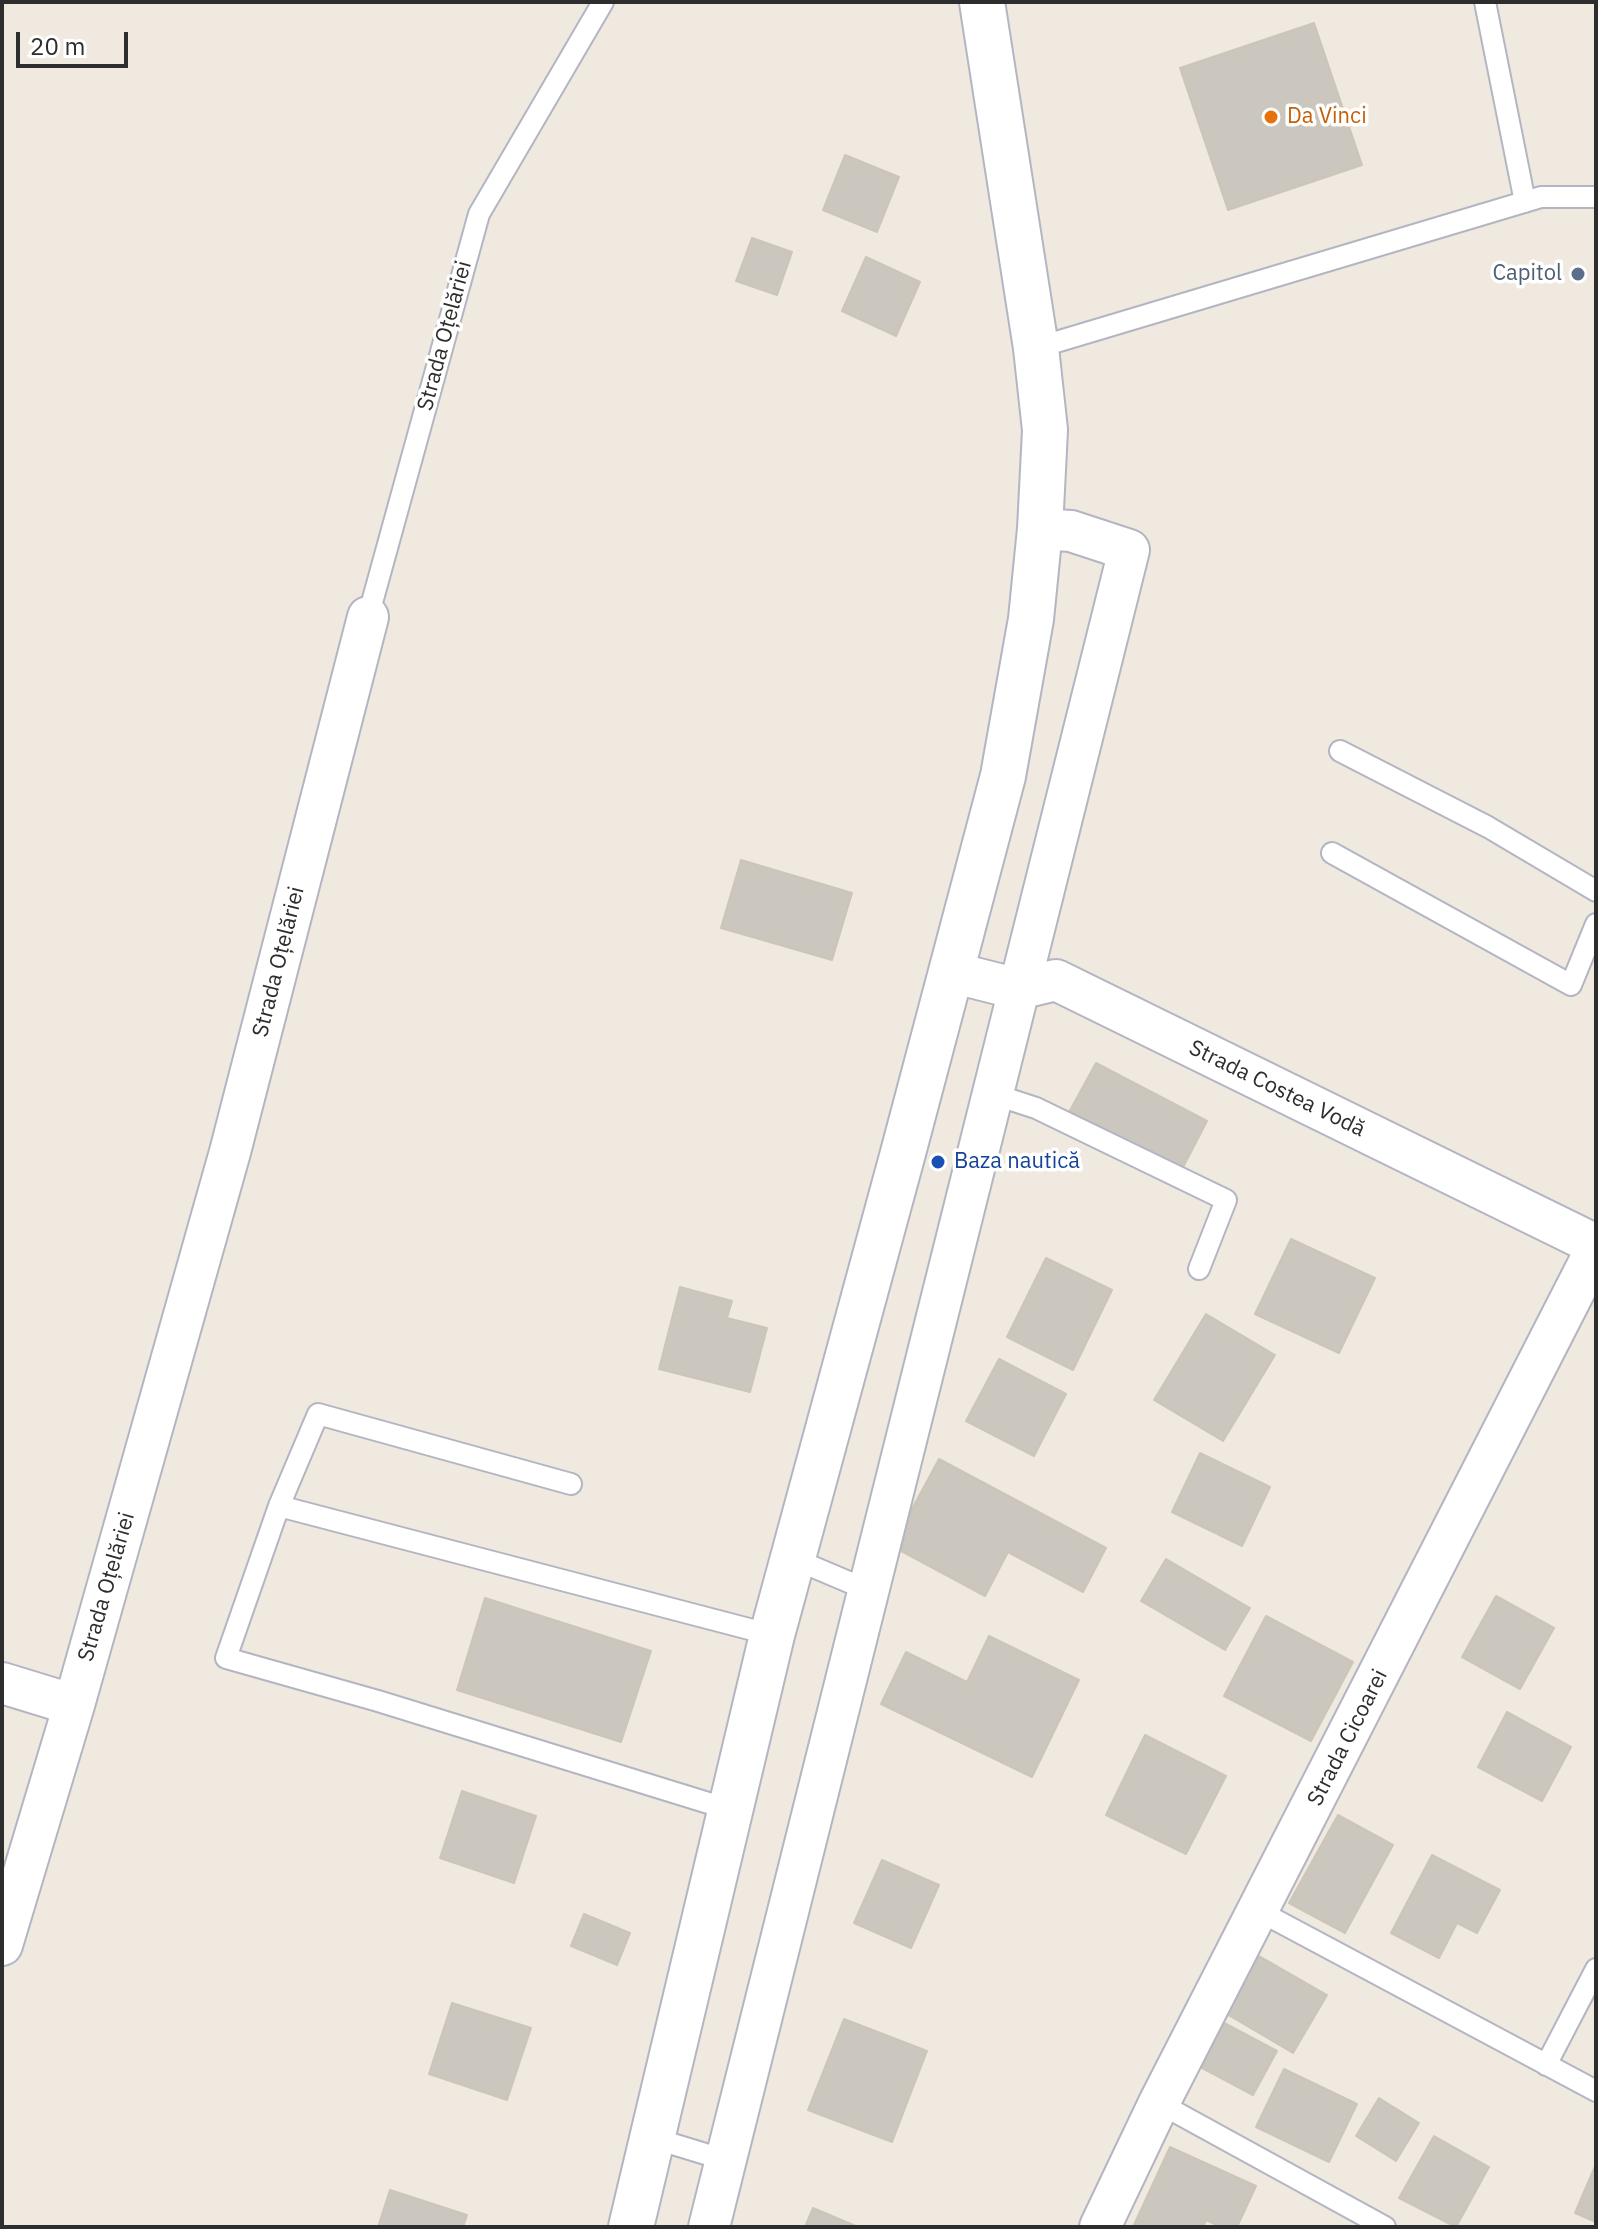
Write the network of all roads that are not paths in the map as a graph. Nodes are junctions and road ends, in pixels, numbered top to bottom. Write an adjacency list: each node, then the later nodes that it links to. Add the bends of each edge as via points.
1 (603, 2): 8 (lane, Strada Oțelăriei, via 479,214)
2 (982, 2): 6 (main road)
3 (1485, 2): 5 (lane)
4 (1596, 197): 5 (lane)
5 (1533, 199): 6 (lane)
6 (1036, 348): 7 (main road, via 1045,430)
7 (1040, 529): 13 (main road, via 1031,619 1003,776); 14 (street, via 1071,531 1129,550)
8 (368, 617): 24 (street, Strada Oțelăriei, via 230,1152)
9 (1340, 751): 11 (lane, via 1488,827)
10 (1332, 853): 12 (lane, via 1571,985)
11 (1596, 891)
12 (1596, 924)
13 (951, 972): 14 (street, Strada Costea Vodă); 20 (main road)
14 (1018, 989): 15 (street); 16 (street, Strada Costea Vodă, via 1056,980)
15 (993, 1094): 17 (lane, via 1036,1108 1226,1200); 21 (street)
16 (1596, 1247): 26 (street, Strada Cicoarei)
17 (1199, 1269)
18 (571, 1484): 19 (lane, via 318,1414)
19 (279, 1506): 22 (lane); 25 (lane, via 226,1658)
20 (792, 1558): 21 (lane); 22 (main road)
21 (870, 1591): 33 (street)
22 (772, 1635): 25 (main road)
23 (2, 1683): 24 (street)
24 (74, 1705): 27 (street, Strada Oțelăriei)
25 (731, 1810): 32 (main road)
26 (1259, 1911): 29 (lane); 31 (street, Strada Cicoarei)
27 (5, 1923)
28 (1596, 1969): 29 (lane)
29 (1546, 2065): 30 (lane)
30 (1596, 2091)
31 (1159, 2103): 36 (street, Strada Cicoarei); 37 (lane)
32 (653, 2138): 33 (lane); 34 (main road)
33 (725, 2160): 35 (street)
34 (631, 2227)
35 (709, 2227)
36 (1100, 2227)
37 (1385, 2227)

